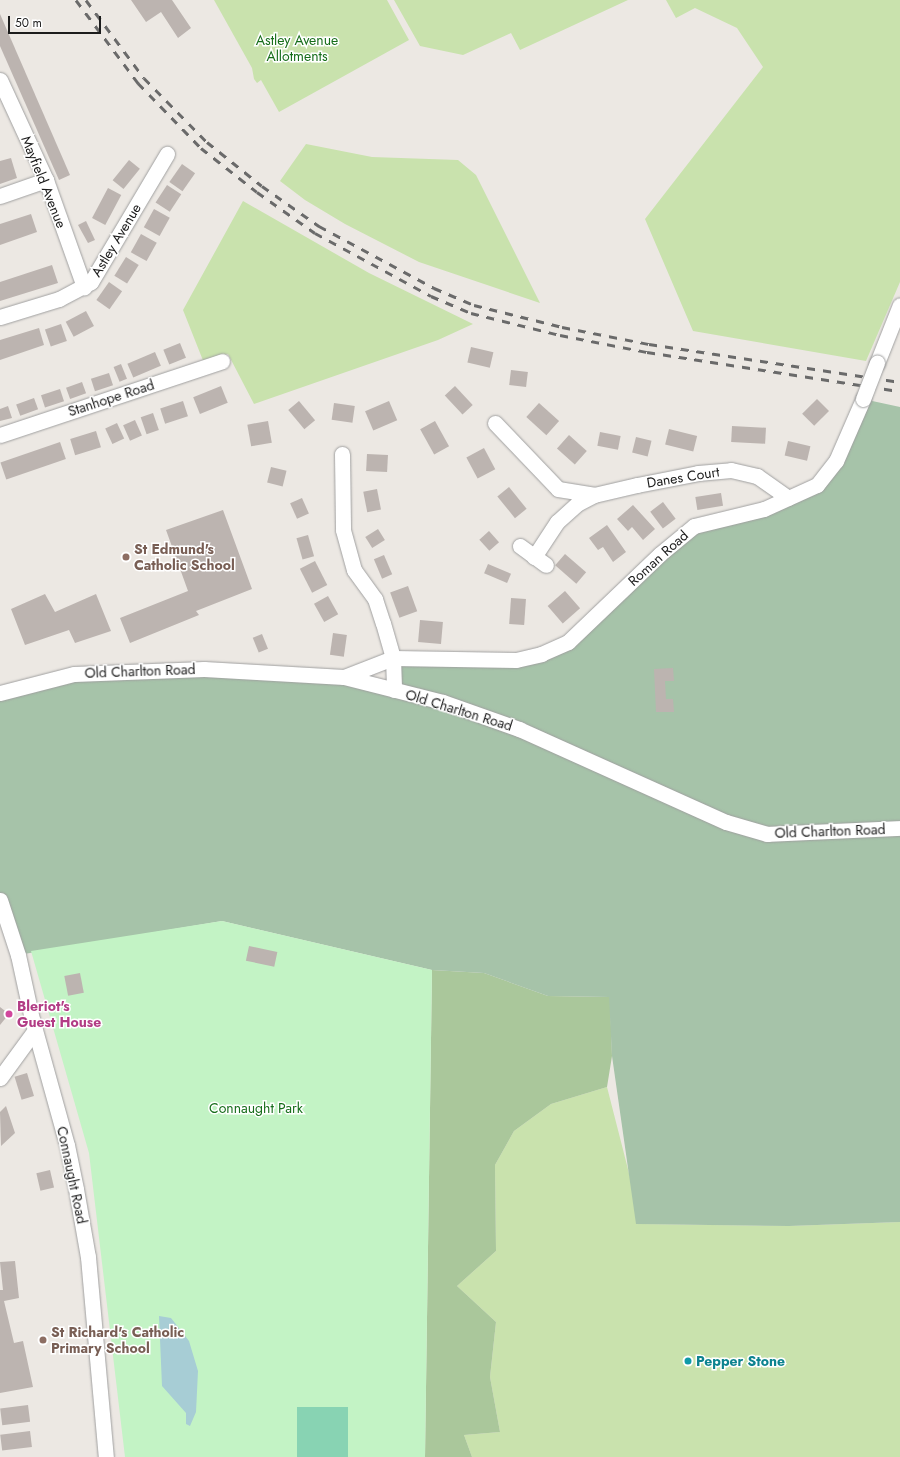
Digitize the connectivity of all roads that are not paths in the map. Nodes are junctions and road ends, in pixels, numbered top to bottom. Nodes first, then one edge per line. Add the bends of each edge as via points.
1 (0, 80) edge
2 (167, 154) dead end
3 (46, 180) junction
4 (0, 196) edge
5 (84, 287) junction
6 (900, 305) edge
7 (0, 317) edge
8 (222, 361) dead end
9 (495, 423) dead end
10 (0, 435) edge
11 (342, 454) dead end
12 (558, 489) junction
13 (594, 495) junction
14 (788, 498) junction
15 (557, 522) junction
16 (520, 546) dead end
17 (393, 658) junction
18 (344, 677) junction
19 (394, 690) junction
20 (0, 693) edge
21 (900, 828) edge
22 (0, 900) edge
23 (35, 1030) junction
24 (0, 1078) edge
25 (106, 1457) edge

1 - 3 street, Mayfield Avenue
2 - 5 street, Astley Avenue via 95,276
3 - 4 street
3 - 5 street, Mayfield Avenue
5 - 7 street, Astley Avenue via 59,299
6 - 14 street, Roman Road, bridge via 836,461 817,485
8 - 10 street, Stanhope Road
9 - 12 street
11 - 17 street via 343,530 354,570 375,599
12 - 13 street, Danes Court
12 - 15 street, Danes Court via 562,506
13 - 14 street, Danes Court via 671,477 730,470 757,476
13 - 15 street, Danes Court via 577,504
14 - 17 street, Roman Road via 764,509 694,526 660,554 568,642 541,654 516,660
15 - 16 street, Danes Court via 540,561
17 - 18 street, Roman Road
17 - 19 street
18 - 19 street, Old Charlton Road
18 - 20 street, Old Charlton Road via 204,669 74,674
19 - 21 street, Old Charlton Road via 443,702 519,729 726,822 767,834
22 - 23 street, Connaught Road via 18,955
23 - 24 street
23 - 25 street, Connaught Road via 68,1145 88,1257

